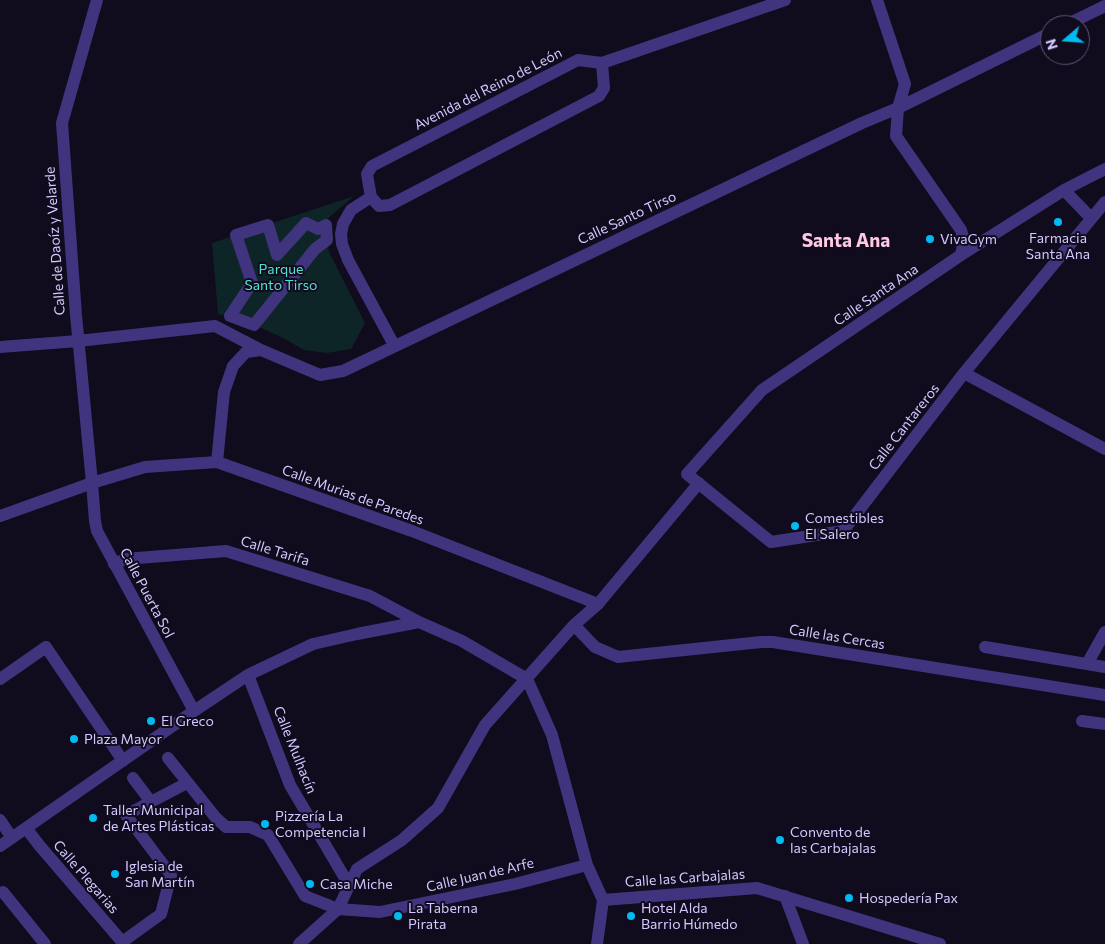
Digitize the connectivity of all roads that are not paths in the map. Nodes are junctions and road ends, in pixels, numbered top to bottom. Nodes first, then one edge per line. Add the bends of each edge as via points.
1 (97, 0) edge
2 (785, 0) edge
3 (877, 0) edge
4 (1105, 6) edge
5 (1087, 15) edge
6 (1040, 38) edge
7 (602, 63) junction
8 (898, 108) junction
9 (1105, 169) edge
10 (1064, 190) junction
11 (371, 197) junction
12 (1105, 202) edge
13 (1091, 218) junction
14 (316, 249) joint
15 (961, 254) junction
16 (78, 341) junction
17 (394, 345) junction
18 (0, 347) edge
19 (261, 350) junction
20 (964, 373) junction
21 (1105, 449) edge
22 (217, 462) junction
23 (687, 474) joint
24 (92, 483) junction
25 (699, 483) junction
26 (0, 516) edge
27 (114, 564) junction
28 (598, 604) junction
29 (419, 622) junction
30 (574, 624) junction
31 (1105, 632) edge
32 (985, 647) dead end
33 (1087, 664) junction
34 (1105, 667) edge
35 (248, 675) junction
36 (0, 678) edge
37 (527, 679) junction
38 (1105, 695) edge
39 (194, 711) junction
40 (1082, 721) dead end
41 (1105, 724) edge
42 (168, 758) dead end
43 (123, 761) junction
44 (133, 778) dead end
45 (187, 783) junction
46 (151, 802) junction
47 (0, 820) edge
48 (26, 828) junction
49 (12, 838) junction
50 (0, 846) edge
51 (587, 865) junction
52 (349, 885) junction
53 (3, 892) dead end
54 (785, 896) junction
55 (602, 900) junction
56 (338, 909) junction
57 (123, 943) edge
58 (45, 944) edge
59 (300, 944) edge
60 (597, 944) edge
61 (803, 944) edge
62 (940, 944) edge

1 - 16 street, Calle de Daoíz y Velarde via 62,123
2 - 7 street
3 - 8 street via 905,84
4 - 5 street
6 - 8 street, Calle Santo Tirso
7 - 11 street, Avenida del Reino de León via 578,60 372,166 367,174
7 - 11 street via 604,88 599,96 390,206 378,206
8 - 15 street via 896,136 961,230 964,240
8 - 17 street, Calle Santo Tirso
9 - 10 street, Calle Santa Ana
10 - 13 street
10 - 15 street, Calle Santa Ana
11 - 17 street via 351,210 341,234 342,244
12 - 13 street, Calle Cantareros
13 - 20 street, Calle Cantareros
14 - 14 street via 327,240 326,225 318,229 306,223 277,255 268,224 236,235 252,282 230,316 254,326
15 - 23 street, Calle Santa Ana via 762,390
16 - 18 street
16 - 19 street, Calle Santo Tirso via 215,326
16 - 24 street, Calle de Daoíz y Velarde
17 - 19 street, Calle Santo Tirso via 343,371 320,374
19 - 22 street via 246,352 234,366 224,392
20 - 21 street
20 - 25 street, Calle Cantareros via 843,531 772,542
22 - 24 street, Calle Murias de Paredes via 145,467
22 - 28 street, Calle Murias de Paredes via 412,531
23 - 25 street, Calle Cantareros
24 - 26 street, Calle Murias de Paredes
24 - 27 street, Calle Puerta Sol via 97,531
25 - 28 street
27 - 29 street, Calle Tarifa via 125,560 226,551 370,596
27 - 39 street, Calle Puerta Sol
28 - 30 street
29 - 35 street via 313,644
29 - 37 street, Calle Tarifa via 462,641
30 - 37 street
30 - 38 street, Calle las Cercas via 595,647 618,657 774,642
31 - 33 street
32 - 33 street
33 - 34 street
35 - 39 street
35 - 52 street, Calle Mulhacín via 290,786
36 - 43 street via 46,647
37 - 51 street via 552,735
37 - 52 street via 485,725 438,808 402,840 357,869
39 - 43 street
40 - 41 street
42 - 45 street
43 - 48 street
44 - 46 street
45 - 46 street
45 - 56 street, Calle Juan de Arfe via 226,827 250,827 268,835 305,896
46 - 57 street via 126,815 171,875 161,914
47 - 49 street
48 - 49 street
48 - 57 street, Calle Plegarias
49 - 50 street
51 - 55 street
51 - 56 street, Calle Juan de Arfe via 515,884 380,912
52 - 56 street
53 - 58 street
54 - 55 street, Calle las Carbajalas via 757,888
54 - 61 street
54 - 62 street, Calle las Carbajalas
55 - 60 street
56 - 59 street

